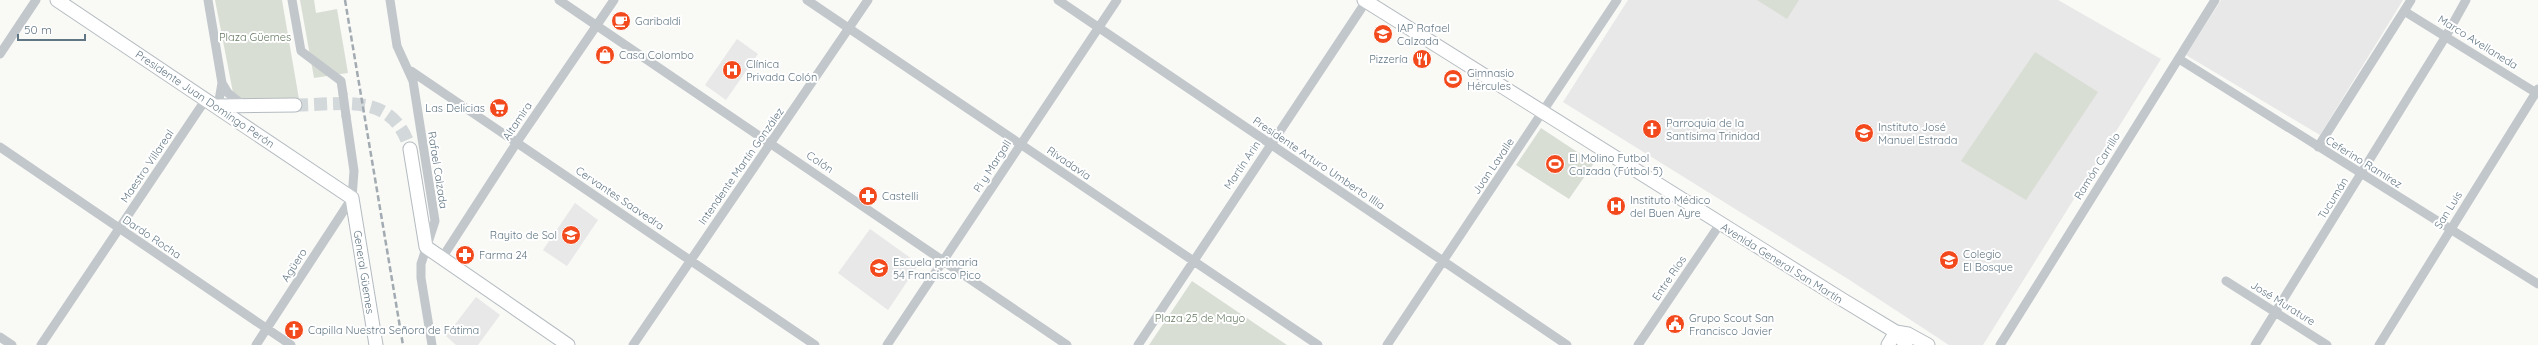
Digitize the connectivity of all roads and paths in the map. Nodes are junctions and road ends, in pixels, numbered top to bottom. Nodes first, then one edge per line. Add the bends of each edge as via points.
1 (36, 0) edge
2 (57, 0) edge
3 (208, 0) edge
4 (292, 0) edge
5 (390, 0) edge
6 (559, 0) edge
7 (614, 0) edge
8 (807, 0) edge
9 (868, 0) edge
10 (1058, 0) edge
11 (1117, 0) edge
12 (1366, 0) edge
13 (1617, 0) edge
14 (2215, 0) edge
15 (2411, 0) edge
16 (2466, 0) edge
17 (2404, 11) junction
18 (596, 25) junction
19 (1098, 27) junction
20 (849, 28) junction
21 (2446, 36) junction
22 (0, 54) edge
23 (2179, 59) junction
24 (411, 71) junction
25 (222, 83) junction
26 (2537, 92) edge
27 (206, 100) junction
28 (218, 106) junction
29 (244, 106) junction
30 (295, 106) tunnel mouth
31 (1543, 114) junction
32 (517, 142) junction
33 (771, 144) junction
34 (1020, 144) junction
35 (1270, 145) junction
36 (0, 147) edge
37 (2318, 147) junction
38 (410, 149) tunnel mouth
39 (2362, 175) junction
40 (352, 198) junction
41 (1720, 224) junction
42 (119, 229) junction
43 (2450, 229) junction
44 (426, 247) junction
45 (442, 258) junction
46 (690, 260) junction
47 (1193, 260) junction
48 (944, 261) junction
49 (1442, 262) junction
50 (2226, 281) dead end
51 (2538, 284) edge
52 (2275, 313) junction
53 (267, 329) junction
54 (1896, 332) junction
55 (0, 337) edge
56 (12, 345) edge
57 (41, 345) edge
58 (256, 345) edge
59 (291, 345) edge
60 (376, 345) edge
61 (432, 345) edge
62 (568, 345) edge
63 (634, 345) edge
64 (815, 345) edge
65 (887, 345) edge
66 (1067, 345) edge
67 (1138, 345) edge
68 (1318, 345) edge
69 (1387, 345) edge
70 (1567, 345) edge
71 (1638, 345) edge
72 (1888, 345) edge
73 (1906, 345) edge
74 (1928, 345) edge
75 (2000, 345) edge
76 (2255, 345) edge
77 (2327, 345) edge
78 (2379, 345) edge

1 - 22 street
2 - 27 street, Presidente Juan Domingo Perón
3 - 25 street
4 - 40 street, bridge via 301,52 341,81 354,171
5 - 24 street, Rafael Calzada via 397,46 402,61
6 - 18 street, Colón
7 - 18 street, Altamira
8 - 20 street, Rivadavia
9 - 20 street, Intendente Martín González
10 - 19 street, Presidente Arturo Umberto Illia
11 - 19 street, Pi y Margall
12 - 31 street, Avenida General San Martín
12 - 35 street, Martín Arin
13 - 31 street, Juan Lavalle
14 - 23 street, Ramón Carrillo
15 - 17 street
16 - 21 street, Tucumán
17 - 21 street, Marco Avellaneda
17 - 37 street
18 - 32 street, Altamira
18 - 33 street, Colón
19 - 34 street, Pi y Margall
19 - 35 street, Presidente Arturo Umberto Illia
20 - 33 street, Intendente Martín González
20 - 34 street, Rivadavia
21 - 26 street, Marco Avellaneda
21 - 39 street, Tucumán
23 - 37 street, Ceferino Ramírez
23 - 75 street, Ramón Carrillo
24 - 32 street, Cervantes Saavedra
24 - 44 street, Rafael Calzada via 435,221
25 - 28 street
25 - 29 street via 235,101
26 - 43 street, San Luis
27 - 28 street, Presidente Juan Domingo Perón
27 - 42 street, Maestro Villareal
28 - 29 street
28 - 40 street, Presidente Juan Domingo Perón
29 - 30 street
31 - 41 street, Avenida General San Martín
31 - 49 street, Juan Lavalle
32 - 45 street, Altamira
32 - 46 street, Cervantes Saavedra
33 - 46 street, Intendente Martín González
33 - 48 street, Colón
34 - 47 street, Rivadavia
34 - 48 street, Pi y Margall
35 - 47 street, Martín Arin
35 - 49 street, Presidente Arturo Umberto Illia
36 - 42 street, Dardo Rocha
37 - 39 street, Ceferino Ramírez
38 - 44 street
39 - 43 street, Ceferino Ramírez
39 - 52 street, Tucumán
40 - 53 street, Agüero
40 - 60 street, General Güemes
41 - 54 street, Avenida General San Martín
41 - 71 street, Entre Ríos
42 - 53 street, Dardo Rocha
42 - 57 street, Maestro Villareal
43 - 51 street, Ceferino Ramírez
43 - 78 street, San Luis
44 - 45 street
44 - 61 street, Rafael Calzada via 421,264 421,278
45 - 62 street
46 - 63 street, Intendente Martín González
46 - 64 street, Cervantes Saavedra
47 - 67 street, Martín Arin
47 - 68 street, Rivadavia
48 - 65 street, Pi y Margall
48 - 66 street, Colón
49 - 69 street, Juan Lavalle
49 - 70 street, Presidente Arturo Umberto Illia
50 - 52 street, José Murature
52 - 76 street, Tucumán
52 - 77 street, José Murature
53 - 58 street, Agüero
53 - 59 street, Dardo Rocha
54 - 72 street
54 - 73 street, Avenida General San Martín
54 - 74 street, Avenida General San Martín via 1908,334
55 - 56 street

